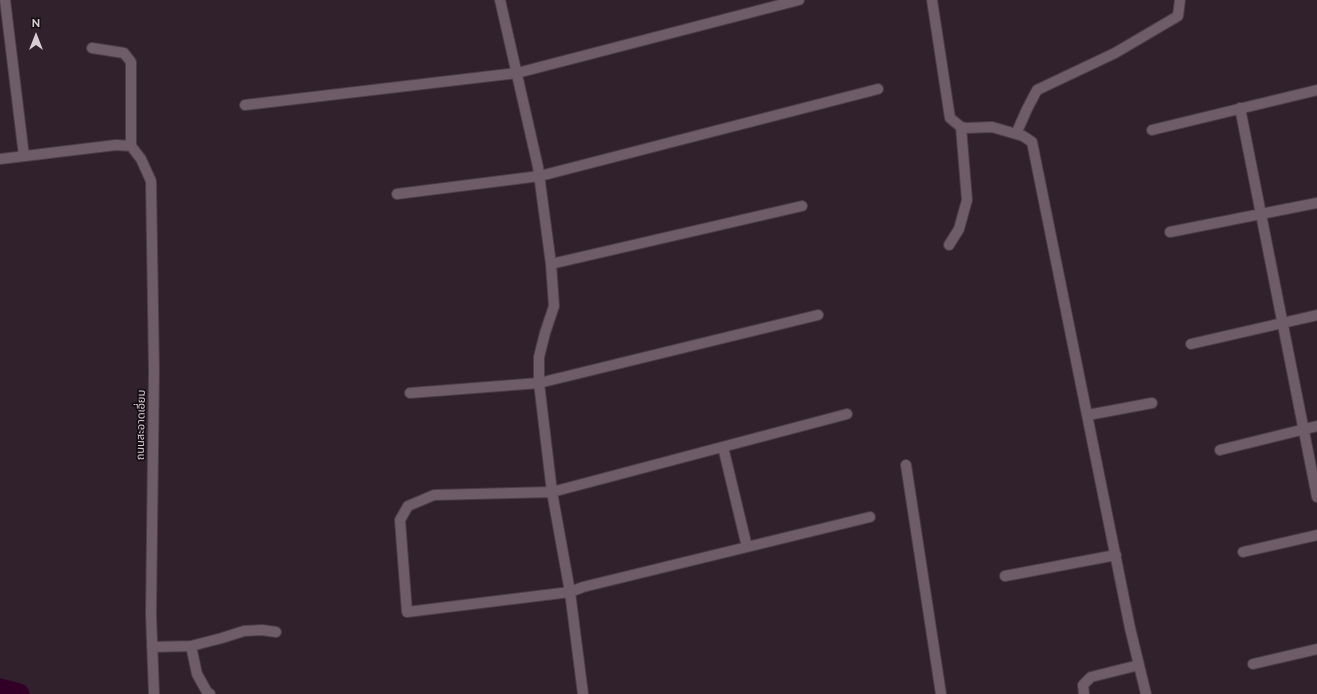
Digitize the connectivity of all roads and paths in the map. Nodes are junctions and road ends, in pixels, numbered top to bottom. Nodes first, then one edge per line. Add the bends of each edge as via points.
1 (5, 0) edge
2 (500, 0) edge
3 (799, 0) edge
4 (932, 0) edge
5 (1180, 0) edge
6 (92, 48) dead end
7 (517, 73) junction
8 (878, 89) dead end
9 (1317, 90) edge
10 (245, 105) dead end
11 (1240, 108) junction
12 (961, 126) junction
13 (1152, 130) dead end
14 (1016, 134) junction
15 (131, 146) junction
16 (24, 156) junction
17 (0, 158) edge
18 (540, 176) junction
19 (397, 194) dead end
20 (1317, 203) edge
21 (802, 206) dead end
22 (1260, 214) junction
23 (1170, 232) dead end
24 (949, 244) dead end
25 (551, 264) junction
26 (818, 315) dead end
27 (1317, 315) edge
28 (1282, 324) junction
29 (1191, 344) dead end
30 (539, 383) junction
31 (410, 393) dead end
32 (1152, 403) dead end
33 (847, 414) dead end
34 (1088, 415) junction
35 (1317, 426) edge
36 (1303, 429) junction
37 (723, 447) junction
38 (1220, 450) dead end
39 (906, 465) dead end
40 (552, 492) junction
41 (1317, 497) edge
42 (870, 517) dead end
43 (1317, 535) edge
44 (747, 547) junction
45 (1243, 552) dead end
46 (1116, 555) junction
47 (1005, 576) dead end
48 (570, 592) junction
49 (276, 632) dead end
50 (191, 646) junction
51 (152, 647) junction
52 (1317, 649) edge
53 (1254, 664) dead end
54 (1139, 665) junction
55 (154, 694) edge
56 (210, 694) edge
57 (583, 694) edge
58 (941, 694) edge
59 (1084, 694) edge
60 (1146, 694) edge

1 - 16 street
2 - 7 street
3 - 7 street
4 - 12 street via 950,118
5 - 14 street via 1178,16 1115,53 1037,90
6 - 15 street via 124,53 131,62
7 - 10 street
7 - 18 street
8 - 18 street
9 - 11 street
11 - 13 street
11 - 22 street
12 - 14 street via 992,127
12 - 24 street via 967,200 959,229
14 - 34 street via 1032,142
15 - 16 street via 116,145
15 - 51 street, ถนนสะอาดเอี่ยม via 152,181
16 - 17 street
18 - 19 street
18 - 25 street
20 - 22 street
21 - 25 street
22 - 23 street
22 - 28 street
25 - 30 street via 554,306 539,357
26 - 30 street
27 - 28 street
28 - 29 street
28 - 36 street
30 - 31 street
30 - 40 street
32 - 34 street
33 - 37 street
34 - 46 street
35 - 36 street
36 - 38 street
36 - 41 street
37 - 40 street
37 - 44 street
39 - 58 street
40 - 48 street
40 - 48 street via 434,495 408,506 400,520 407,612
42 - 44 street
43 - 45 street
44 - 48 street
46 - 47 street
46 - 54 street
48 - 57 street
49 - 50 street via 244,631
50 - 51 street
50 - 56 street via 197,674
51 - 55 street, ถนนสะอาดเอี่ยม
52 - 53 street
54 - 59 street via 1091,677 1083,685
54 - 60 street

